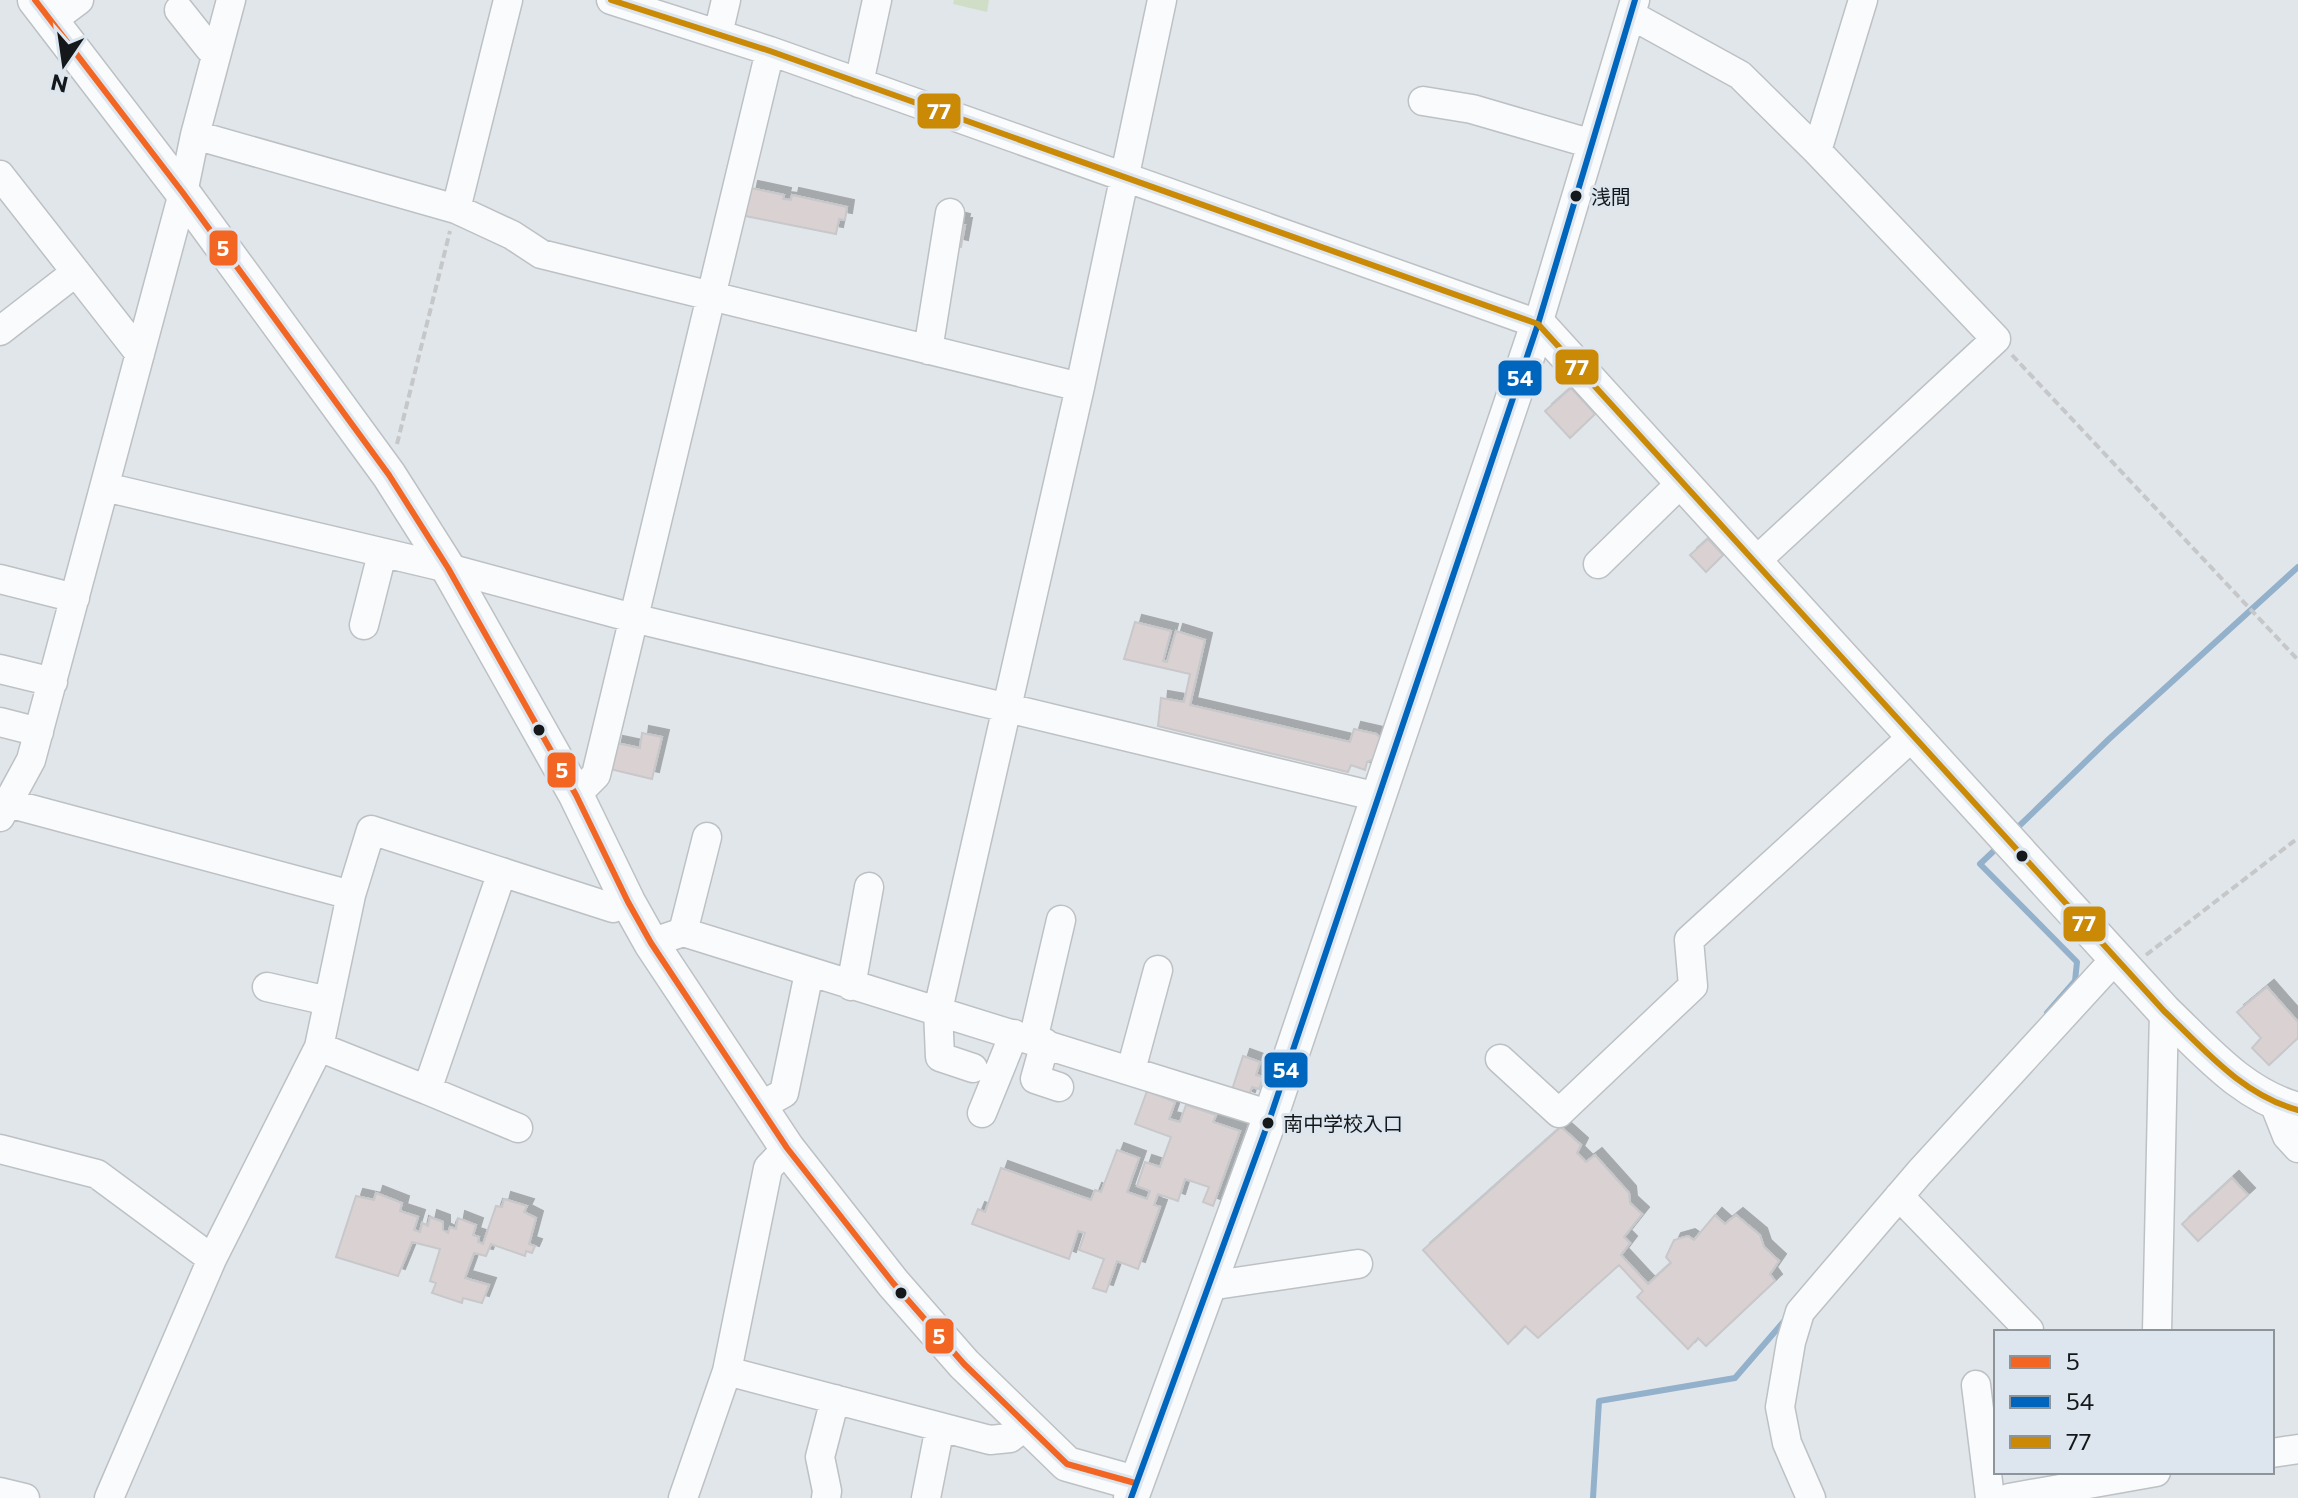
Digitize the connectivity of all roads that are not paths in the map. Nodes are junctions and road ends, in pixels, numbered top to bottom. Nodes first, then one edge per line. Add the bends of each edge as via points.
1 (79, 0) edge
2 (231, 0) edge
3 (508, 0) edge
4 (611, 0) edge
5 (726, 0) edge
6 (877, 0) edge
7 (1162, 0) edge
8 (1863, 0) edge
9 (1633, 8) edge
10 (179, 10) dead end
11 (43, 11) edge
12 (718, 34) junction
13 (217, 51) junction
14 (770, 51) junction
15 (859, 83) junction
16 (1423, 101) dead end
17 (195, 135) junction
18 (1592, 144) junction
19 (1817, 151) junction
20 (0, 175) edge
21 (1125, 178) junction
22 (183, 193) junction
23 (456, 209) junction
24 (950, 213) dead end
25 (76, 272) junction
26 (713, 297) junction
27 (1538, 324) junction
28 (0, 331) edge
29 (928, 350) junction
30 (140, 354) junction
31 (1080, 387) junction
32 (1682, 482) junction
33 (117, 490) junction
34 (382, 554) junction
35 (1755, 562) junction
36 (1598, 564) dead end
37 (448, 568) junction
38 (0, 579) edge
39 (75, 598) junction
40 (633, 618) junction
41 (364, 625) dead end
42 (0, 669) edge
43 (53, 682) junction
44 (1007, 707) junction
45 (0, 722) edge
46 (39, 732) junction
47 (1913, 736) junction
48 (576, 795) junction
49 (1378, 797) junction
50 (4, 810) edge
51 (707, 837) dead end
52 (502, 872) junction
53 (869, 887) dead end
54 (351, 895) junction
55 (628, 902) junction
56 (1061, 920) dead end
57 (683, 932) junction
58 (651, 943) junction
59 (2120, 964) junction
60 (1158, 970) dead end
61 (809, 973) junction
62 (851, 986) junction
63 (267, 987) dead end
64 (328, 1001) junction
65 (938, 1010) junction
66 (2164, 1011) junction
67 (1031, 1039) junction
68 (319, 1047) junction
69 (1500, 1059) dead end
70 (973, 1068) dead end
71 (1131, 1070) junction
72 (1059, 1087) dead end
73 (427, 1090) junction
74 (759, 1107) junction
75 (2286, 1107) edge
76 (982, 1113) dead end
77 (1271, 1115) junction
78 (518, 1128) dead end
79 (787, 1148) junction
80 (2298, 1148) edge
81 (0, 1149) edge
82 (1899, 1196) junction
83 (212, 1259) junction
84 (1358, 1264) dead end
85 (1209, 1286) junction
86 (2027, 1330) edge
87 (2157, 1330) edge
88 (727, 1371) junction
89 (1976, 1385) dead end
90 (835, 1399) junction
91 (1028, 1424) junction
92 (940, 1427) junction
93 (2298, 1449) edge
94 (2274, 1453) edge
95 (2148, 1474) edge
96 (2154, 1474) edge
97 (2024, 1488) edge
98 (1133, 1491) edge
99 (2099, 1491) edge
100 (0, 1492) edge
101 (25, 1498) edge
102 (109, 1498) edge
103 (683, 1498) edge
104 (826, 1498) edge
105 (926, 1498) edge
106 (1811, 1498) edge
107 (1990, 1498) edge
108 (2153, 1498) edge

1 - 11 street
2 - 13 street
3 - 23 street
4 - 12 street
5 - 12 street
6 - 15 street
7 - 21 street
8 - 19 street
9 - 18 street
9 - 19 street via 1740,75
10 - 13 street
11 - 22 main road
12 - 14 street
13 - 17 street
14 - 15 street
14 - 26 street
15 - 21 street
16 - 18 street via 1472,109
17 - 22 street
17 - 23 street
18 - 27 street
19 - 35 street via 1996,339
20 - 25 street
21 - 27 street
21 - 31 street
22 - 30 street
22 - 37 main road via 389,475
23 - 26 street via 541,254
24 - 29 street
25 - 28 street
25 - 30 street
26 - 29 street
26 - 40 street
27 - 32 main road
27 - 49 main road
29 - 31 street
30 - 33 street
31 - 44 street
32 - 35 main road
32 - 36 street
33 - 34 street
33 - 39 street
34 - 37 street
34 - 41 street
35 - 47 main road
37 - 40 street
37 - 48 main road
38 - 39 street
39 - 43 street
40 - 44 street
40 - 48 street via 596,775
42 - 43 street
43 - 46 street
44 - 49 street
44 - 65 street
45 - 46 street
46 - 50 street via 31,760
47 - 59 main road
47 - 69 street via 1689,940 1693,986 1559,1113
48 - 55 main road
49 - 77 main road
50 - 54 street
51 - 57 street
52 - 54 street via 371,830
52 - 55 street via 613,908
52 - 73 street
53 - 62 street
54 - 64 street
55 - 58 main road
56 - 67 street
57 - 58 street
57 - 61 street
58 - 74 main road
59 - 66 main road
59 - 82 street
60 - 71 street
61 - 62 street
61 - 74 street via 784,1093
62 - 65 street
63 - 64 street
64 - 68 street
65 - 67 street
65 - 70 street via 940,1057
66 - 75 main road via 2242,1086
66 - 87 street
67 - 71 street
67 - 72 street via 1035,1079
67 - 76 street
68 - 73 street
68 - 83 street
71 - 77 street
73 - 78 street
74 - 79 main road
75 - 80 street via 2287,1136
77 - 85 main road
79 - 88 street via 768,1168
79 - 91 main road via 893,1283 964,1364
81 - 83 street via 97,1174
82 - 86 street
82 - 106 street via 1800,1312 1791,1342 1780,1407 1787,1443
83 - 102 street
84 - 85 street
85 - 98 main road
88 - 90 street
88 - 103 street
89 - 107 street
90 - 92 street
90 - 104 street via 820,1457
91 - 92 street via 1010,1438 990,1440
91 - 98 main road via 1067,1464
92 - 105 street
93 - 94 street
95 - 99 street
96 - 108 street
97 - 99 street
100 - 101 street

